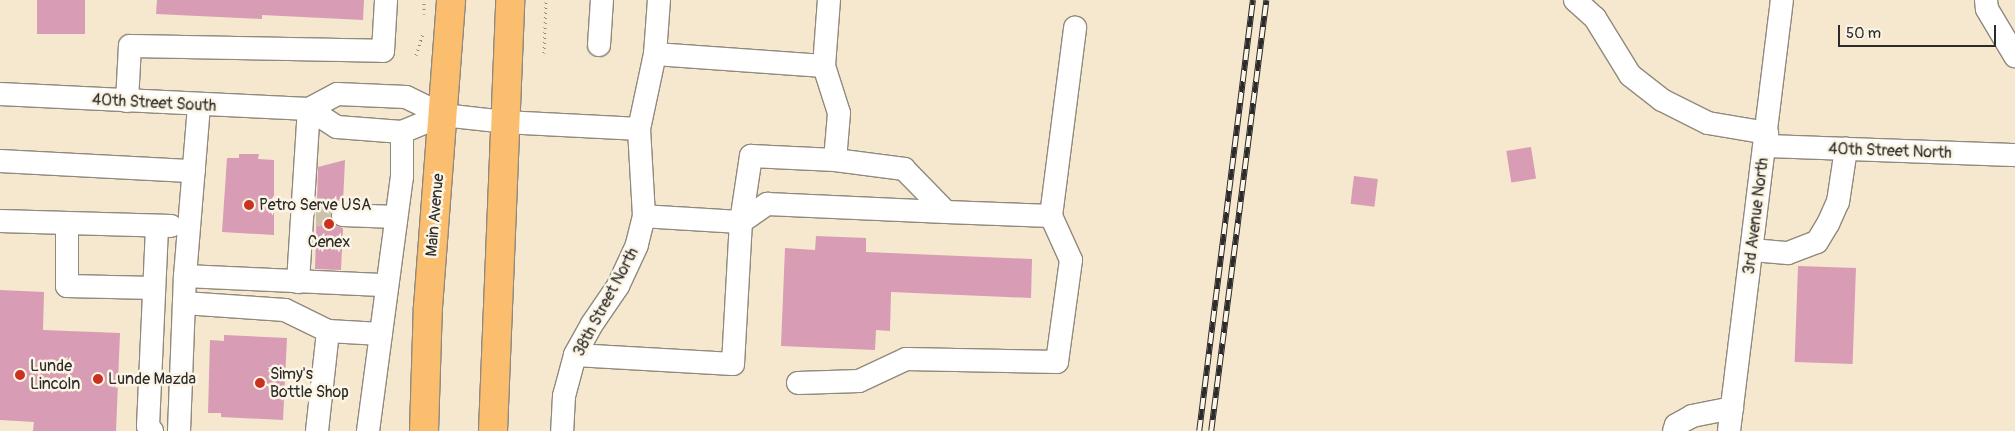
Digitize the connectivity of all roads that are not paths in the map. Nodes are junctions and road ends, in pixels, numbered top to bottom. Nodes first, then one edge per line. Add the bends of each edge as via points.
1 (386, 0) edge
2 (450, 0) edge
3 (510, 0) edge
4 (602, 0) edge
5 (659, 0) edge
6 (829, 0) edge
7 (1575, 0) edge
8 (1782, 0) edge
9 (1986, 0) edge
10 (1075, 28) dead end
11 (599, 45) dead end
12 (655, 54) junction
13 (2015, 56) edge
14 (824, 66) junction
15 (0, 94) edge
16 (127, 101) junction
17 (199, 105) junction
18 (309, 109) junction
19 (444, 116) junction
20 (505, 122) junction
21 (639, 129) junction
22 (402, 132) junction
23 (1766, 140) junction
24 (1846, 149) junction
25 (2015, 155) edge
26 (835, 160) junction
27 (0, 161) edge
28 (194, 171) junction
29 (946, 212) junction
30 (343, 215) tunnel mouth
31 (644, 216) junction
32 (1051, 216) junction
33 (396, 217) junction
34 (0, 221) edge
35 (741, 222) junction
36 (67, 223) junction
37 (157, 226) junction
38 (189, 227) junction
39 (1752, 250) junction
40 (185, 276) junction
41 (298, 282) junction
42 (387, 285) junction
43 (154, 288) junction
44 (184, 303) junction
45 (328, 331) junction
46 (381, 334) junction
47 (575, 355) junction
48 (798, 383) dead end
49 (1732, 408) junction
50 (152, 431) edge
51 (179, 431) edge
52 (316, 431) edge
53 (368, 431) edge
54 (424, 431) edge
55 (493, 431) edge
56 (562, 431) edge
57 (1674, 431) edge
58 (1729, 431) edge

1 - 16 street via 383,51 130,46
2 - 19 main road, Main Avenue
3 - 20 main road
4 - 11 street
5 - 12 street, 38th Street North
6 - 14 street
7 - 23 street, 40th Street North via 1595,18 1630,75 1662,100 1708,124
8 - 23 street, 3rd Avenue North
9 - 13 street via 1987,9
10 - 32 street
12 - 14 street
12 - 21 street, 38th Street North
14 - 26 street via 839,112
15 - 16 street, 40th Street South
16 - 17 street, 40th Street South
17 - 18 street, 40th Street South
17 - 28 street
18 - 19 street via 337,94 406,97
18 - 22 street via 337,127
18 - 41 street via 309,215
19 - 20 street
19 - 22 street
19 - 54 main road, Main Avenue via 428,307
20 - 21 street
20 - 55 main road
21 - 31 street, 38th Street North
22 - 33 street via 402,177
23 - 24 street, 40th Street North
23 - 39 street, 3rd Avenue North
24 - 25 street, 40th Street North
24 - 39 street via 1838,202 1817,242 1788,253
26 - 29 street via 904,169
26 - 35 street via 751,156
27 - 28 street
28 - 38 street
29 - 32 street
29 - 35 street via 768,204
30 - 33 street
31 - 35 street
31 - 47 street, 38th Street North via 637,245 618,286
32 - 48 street via 1071,260 1057,362 906,359 859,381
33 - 42 street
34 - 36 street
35 - 47 street via 733,364
36 - 37 street
36 - 43 street via 67,286
37 - 38 street
37 - 43 street
38 - 40 street
39 - 49 street, 3rd Avenue North
40 - 41 street
40 - 44 street
41 - 42 street
42 - 46 street
43 - 50 street via 148,426
44 - 45 street via 286,310
44 - 51 street
45 - 46 street
45 - 52 street
46 - 53 street
47 - 56 street, 38th Street North via 564,396
49 - 57 street via 1692,416 1676,425
49 - 58 street, 3rd Avenue North

